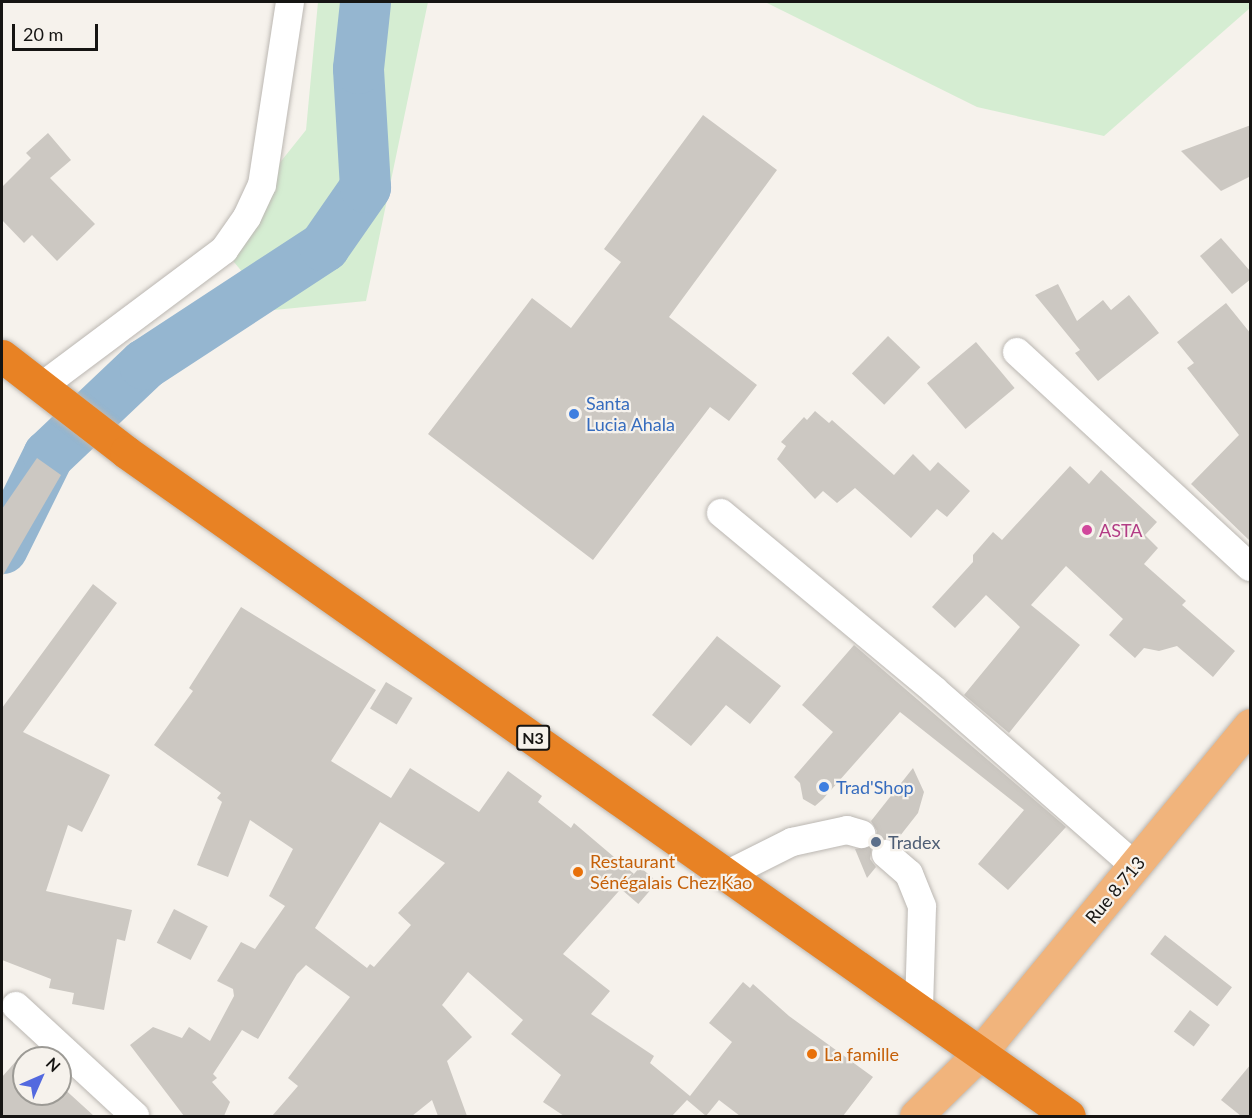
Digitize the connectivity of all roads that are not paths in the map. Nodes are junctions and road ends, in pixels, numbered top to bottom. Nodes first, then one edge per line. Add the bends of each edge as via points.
1 (290, 2) edge
2 (1017, 352) dead end
3 (2, 356) edge
4 (41, 387) junction
5 (721, 513) dead end
6 (1251, 567) edge
7 (1251, 725) edge
8 (861, 834) dead end
9 (886, 854) dead end
10 (1135, 866) junction
11 (728, 874) junction
12 (16, 1006) dead end
13 (919, 1011) junction
14 (979, 1054) junction
15 (135, 1116) edge
16 (916, 1116) edge
17 (1069, 1116) edge

1 - 4 street via 262,185 247,217 224,250
2 - 6 street
3 - 4 highway, N3
4 - 11 highway, N3 via 272,556
5 - 10 street
7 - 10 main road, Rue 8.713
8 - 11 street via 847,830 792,842
9 - 13 street via 909,874 922,907
10 - 14 main road, Rue 8.713
11 - 13 highway, N3
12 - 15 street
13 - 14 highway, N3
14 - 16 main road, Rue 8.713
14 - 17 highway, N3

